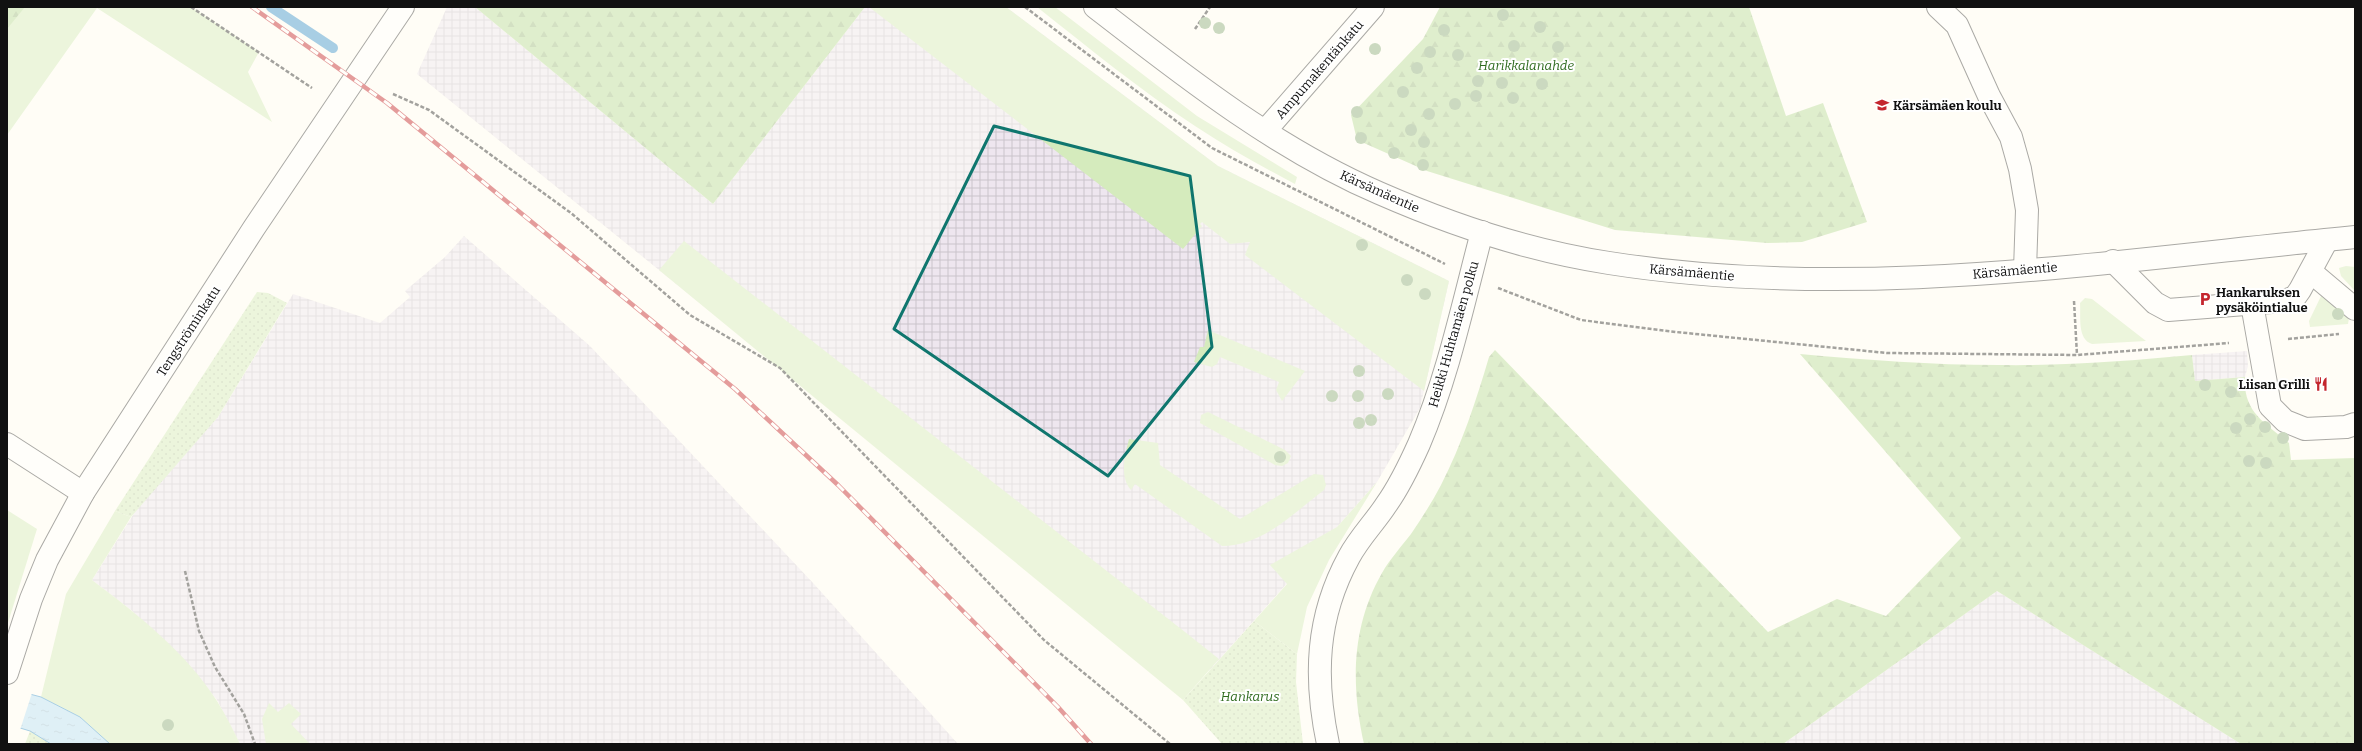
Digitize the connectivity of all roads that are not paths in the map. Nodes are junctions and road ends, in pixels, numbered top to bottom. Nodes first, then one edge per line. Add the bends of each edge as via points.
1 (403, 7) edge
2 (1095, 7) edge
3 (1373, 7) edge
4 (1938, 7) edge
5 (1265, 131) junction
6 (1482, 232) junction
7 (2355, 237) edge
8 (2327, 240) junction
9 (2112, 261) junction
10 (2025, 270) junction
11 (2311, 272) junction
12 (2252, 304) junction
13 (2355, 309) edge
14 (2355, 424) edge
15 (7, 444) edge
16 (83, 494) junction
17 (7, 673) edge
18 (1328, 744) edge

1 - 16 street, Tengströminkatu via 258,222
2 - 5 street, Kärsämäentie via 1196,84
3 - 5 street, Ampumakentänkatu
4 - 10 street via 1957,25 1989,96 2011,137 2027,210
5 - 6 street, Kärsämäentie via 1380,193
6 - 10 street, Kärsämäentie via 1546,251 1606,263 1668,272 1723,276 1852,279
6 - 18 street, Heikki Huhtamäen polku via 1435,405 1388,504 1350,556 1330,598 1318,674
7 - 8 street, Kärsämäentie
8 - 9 street, Kärsämäentie
8 - 11 street
9 - 10 street, Kärsämäentie
9 - 12 street via 2155,303 2168,310
11 - 12 street via 2294,297 2284,301
11 - 13 street
12 - 14 street via 2270,406 2285,421 2305,429 2346,427
15 - 16 street
16 - 17 street, Tengströminkatu via 47,560 31,599

